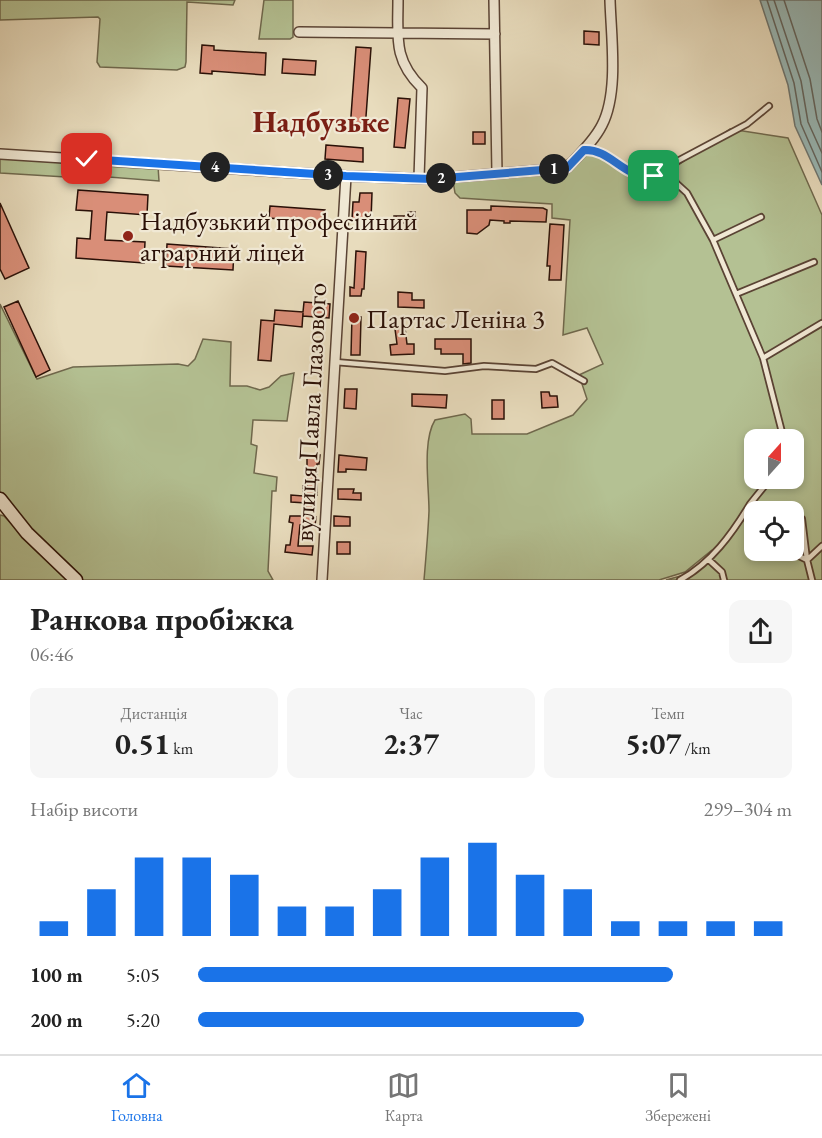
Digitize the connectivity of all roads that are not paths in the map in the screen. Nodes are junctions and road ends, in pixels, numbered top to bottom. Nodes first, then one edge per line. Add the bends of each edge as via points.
1 (398, 0) edge
2 (494, 0) edge
3 (610, 0) edge
4 (298, 32) dead end
5 (398, 34) junction
6 (495, 34) junction
7 (769, 106) dead end
8 (584, 150) junction
9 (0, 154) edge
10 (497, 173) junction
11 (346, 176) junction
12 (419, 178) junction
13 (676, 183) junction
14 (760, 217) dead end
15 (713, 240) junction
16 (814, 262) dead end
17 (736, 294) junction
18 (822, 323) edge
19 (763, 358) junction
20 (335, 362) junction
21 (584, 381) dead end
22 (781, 429) edge
23 (762, 489) edge
24 (752, 501) edge
25 (1, 504) edge
26 (744, 515) edge
27 (804, 535) edge
28 (822, 546) edge
29 (804, 558) edge
30 (709, 560) junction
31 (807, 560) junction
32 (76, 580) edge
33 (322, 580) edge
34 (680, 580) edge
35 (724, 580) edge
36 (812, 580) edge

1 - 5 street
2 - 6 street
3 - 8 street via 609,102 602,124
4 - 5 street
5 - 6 street
5 - 12 street via 401,60 422,88
6 - 10 street
7 - 13 lane via 747,124 670,165
8 - 10 street via 567,168
8 - 13 lane via 610,158 633,173
9 - 11 street
10 - 12 street
11 - 12 street
11 - 20 street, вулиця Павла Глазового
13 - 15 lane via 687,192
14 - 15 lane
15 - 17 lane
16 - 17 lane
17 - 19 lane
18 - 19 lane
19 - 22 lane
20 - 21 lane via 445,371 484,366 537,369 552,363
20 - 33 street, вулиця Павла Глазового
23 - 24 lane
25 - 32 main road
26 - 30 lane
27 - 31 lane
28 - 31 lane
29 - 31 lane
30 - 34 lane
30 - 35 lane via 723,572
31 - 36 lane

